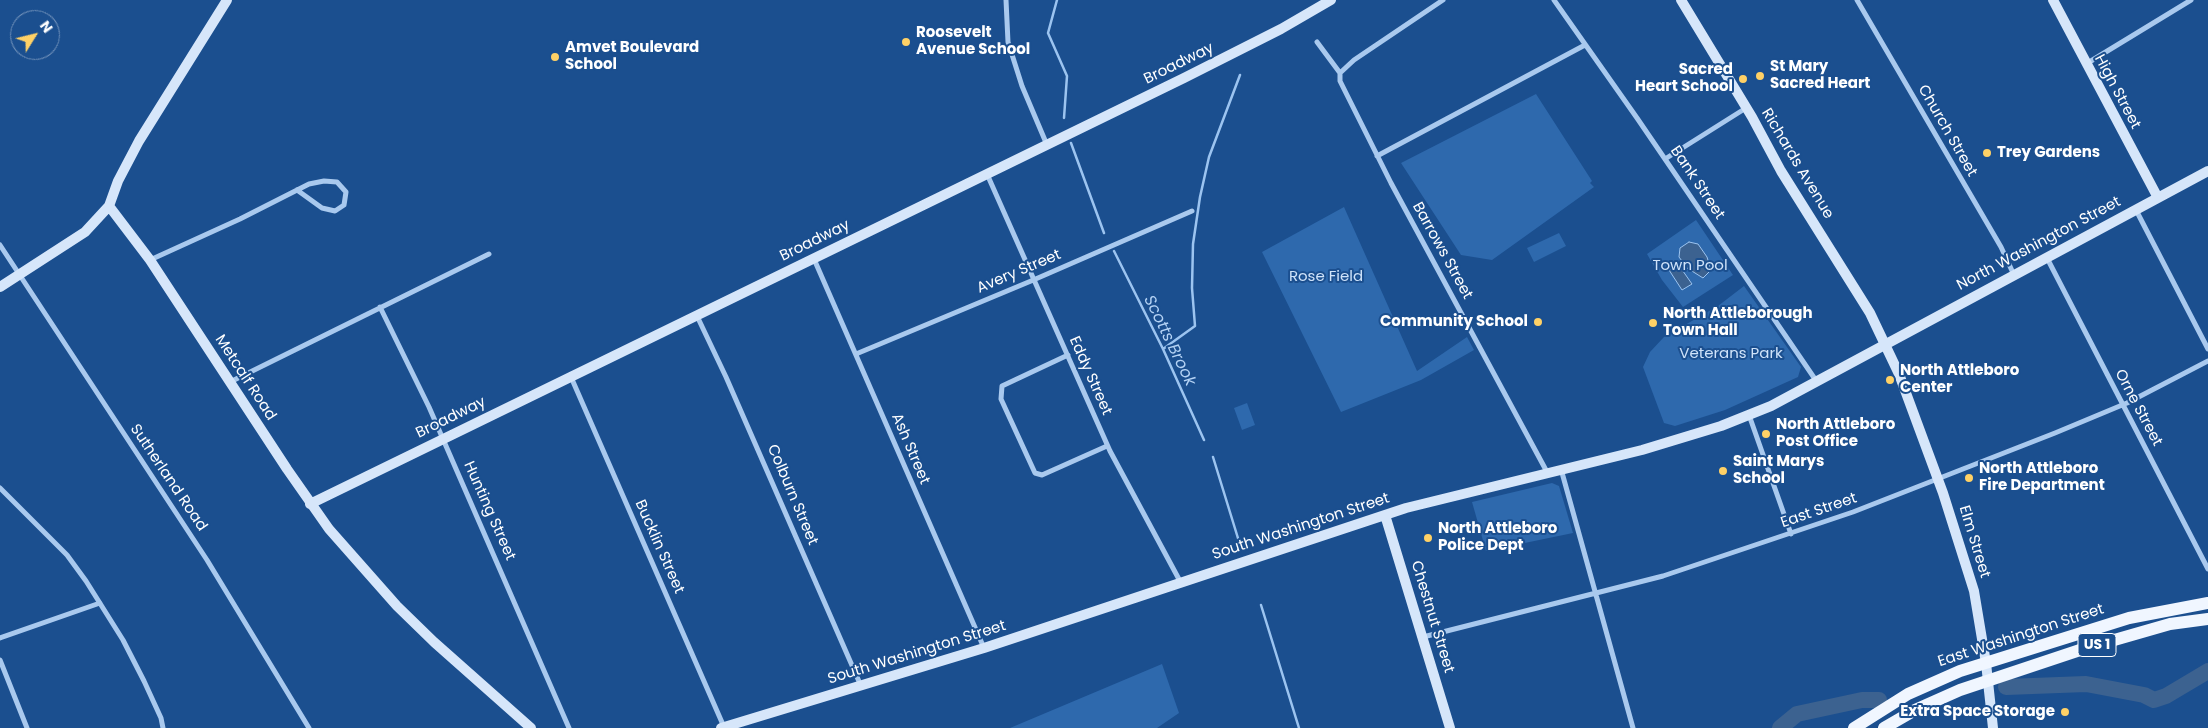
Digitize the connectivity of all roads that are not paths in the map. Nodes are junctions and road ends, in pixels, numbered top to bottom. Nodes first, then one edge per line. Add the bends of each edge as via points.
1 (227, 0) edge
2 (1006, 0) edge
3 (1331, 0) edge
4 (1443, 0) edge
5 (1554, 0) edge
6 (1681, 0) edge
7 (1857, 0) edge
8 (2053, 0) edge
9 (2191, 0) edge
10 (1317, 42) dead end
11 (1586, 45) junction
12 (2086, 64) junction
13 (1340, 73) junction
14 (1746, 108) junction
15 (1047, 145) junction
16 (1377, 156) junction
17 (1665, 159) junction
18 (2208, 170) edge
19 (987, 174) junction
20 (297, 190) junction
21 (2157, 196) junction
22 (109, 206) junction
23 (2136, 210) junction
24 (1192, 211) dead end
25 (0, 245) edge
26 (489, 254) dead end
27 (2046, 258) junction
28 (814, 259) junction
29 (150, 260) junction
30 (21, 274) junction
31 (2014, 275) junction
32 (1034, 280) junction
33 (0, 287) edge
34 (380, 308) junction
35 (697, 316) junction
36 (1885, 344) junction
37 (2208, 349) edge
38 (856, 354) junction
39 (1068, 355) junction
40 (2208, 361) edge
41 (571, 376) junction
42 (230, 382) junction
43 (1817, 382) junction
44 (2122, 404) junction
45 (1749, 415) junction
46 (443, 438) junction
47 (1107, 446) junction
48 (1561, 469) junction
49 (1547, 472) junction
50 (1938, 480) junction
51 (0, 488) edge
52 (310, 504) junction
53 (1385, 515) junction
54 (1791, 534) junction
55 (2208, 569) edge
56 (1181, 583) junction
57 (1596, 594) junction
58 (100, 602) junction
59 (2208, 603) edge
60 (2208, 618) edge
61 (1422, 637) junction
62 (0, 638) edge
63 (984, 648) junction
64 (0, 660) edge
65 (1986, 663) junction
66 (1988, 682) junction
67 (861, 686) junction
68 (27, 728) edge
69 (163, 728) edge
70 (309, 728) edge
71 (531, 728) edge
72 (569, 728) edge
73 (722, 728) edge
74 (1450, 728) edge
75 (1633, 728) edge
76 (1854, 728) edge
77 (1884, 728) edge
78 (1993, 728) edge

1 - 22 street via 139,142
2 - 15 street via 1008,42
3 - 15 street, Broadway via 1236,53
4 - 13 street via 1354,60
5 - 11 street, Bank Street
6 - 14 street, Richards Avenue
7 - 31 street, Church Street via 2001,247
8 - 12 street, High Street
9 - 12 street
10 - 13 street, Barrows Street
11 - 16 street
11 - 17 street, Bank Street
12 - 21 street, High Street
13 - 16 street, Barrows Street via 1340,81
14 - 17 street
14 - 36 street, Richards Avenue via 1781,171 1870,313
15 - 19 street, Broadway
16 - 49 street, Barrows Street
17 - 43 street, Bank Street
18 - 21 street, North Washington Street
19 - 28 street, Broadway
19 - 32 street, Eddy Street
20 - 20 street via 324,180 337,182 346,192 344,205 335,211 322,208
20 - 29 street via 240,220
21 - 23 street, North Washington Street
22 - 29 street, Metcalf Road
22 - 30 street via 85,232
23 - 27 street, North Washington Street
23 - 37 street
24 - 32 street, Avery Street
25 - 30 street, Sutherland Road
26 - 34 street
27 - 31 street, North Washington Street
27 - 44 street, Orne Street
28 - 35 street, Broadway
28 - 38 street, Ash Street
29 - 42 street, Metcalf Road
30 - 33 street
30 - 70 street, Sutherland Road via 239,610
31 - 36 street, North Washington Street
32 - 38 street, Avery Street
32 - 39 street, Eddy Street
34 - 42 street
34 - 46 street, Hunting Street
35 - 41 street, Broadway
35 - 67 street, Colburn Street
36 - 43 street, South Washington Street
36 - 50 street, Elm Street
38 - 63 street, Ash Street
39 - 47 street, Eddy Street
39 - 47 street via 1002,386 1001,399 1036,473 1042,475
40 - 44 street, East Street
41 - 46 street, Broadway
41 - 73 street, Bucklin Street
42 - 52 street, Metcalf Road
43 - 45 street, South Washington Street
44 - 50 street, East Street
44 - 55 street, Orne Street
45 - 48 street, South Washington Street via 1682,440
45 - 54 street
46 - 52 street, Broadway
46 - 72 street, Hunting Street
47 - 56 street, Eddy Street
48 - 49 street, South Washington Street
48 - 57 street
49 - 53 street, South Washington Street
50 - 54 street, East Street
50 - 65 street, Elm Street via 1974,591
51 - 58 street via 67,555
52 - 71 street, Metcalf Road via 397,606
53 - 56 street, South Washington Street
53 - 61 street, Chestnut Street
54 - 57 street, East Street
56 - 63 street, South Washington Street
57 - 61 street, East Street
57 - 75 street
58 - 62 street
58 - 69 street via 144,681
59 - 65 main road, East Washington Street / US 1 via 2129,618
60 - 66 main road, East Washington Street / US 1 via 2170,624 2066,654
61 - 74 street, Chestnut Street
63 - 67 street, South Washington Street
64 - 68 street
65 - 66 street, Elm Street
65 - 76 main road, East Washington Street / US 1 via 1908,694
66 - 77 main road, East Washington Street / US 1 via 1943,696
66 - 78 street, Elm Street
67 - 73 street, South Washington Street

